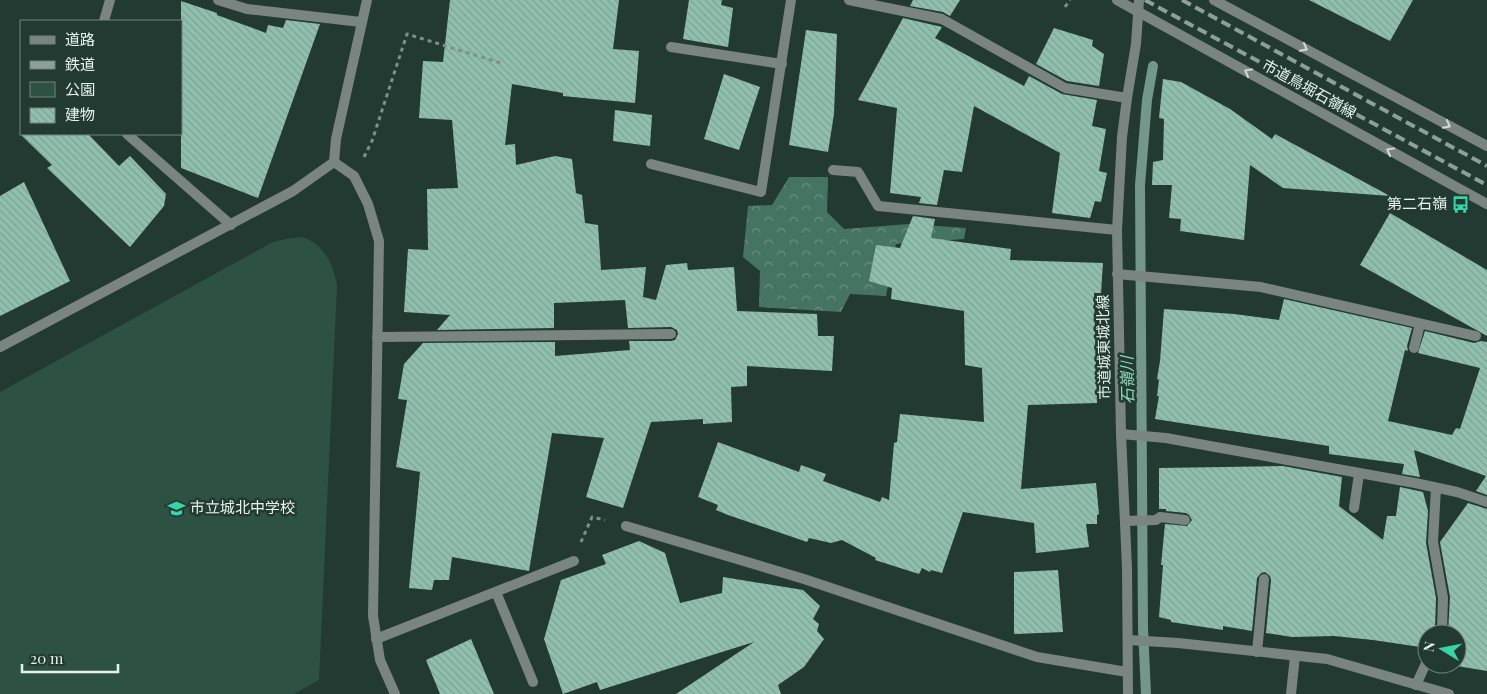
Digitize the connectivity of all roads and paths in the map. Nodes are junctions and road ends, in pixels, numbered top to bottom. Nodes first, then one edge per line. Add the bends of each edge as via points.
1 (110, 0) edge
2 (218, 0) edge
3 (366, 0) edge
4 (791, 0) edge
5 (849, 0) edge
6 (1070, 0) edge
7 (1117, 0) edge
8 (1139, 0) edge
9 (1214, 0) edge
10 (1065, 7) dead end
11 (1139, 12) junction
12 (104, 20) edge
13 (361, 22) junction
14 (671, 47) dead end
15 (504, 64) dead end
16 (782, 64) junction
17 (1126, 98) junction
18 (128, 135) edge
19 (1487, 146) edge
20 (334, 162) junction
21 (651, 164) dead end
22 (833, 170) dead end
23 (354, 176) junction
24 (1487, 204) edge
25 (231, 224) junction
26 (1117, 230) junction
27 (1117, 274) junction
28 (1420, 324) junction
29 (672, 334) dead end
30 (1476, 336) dead end
31 (377, 337) junction
32 (0, 347) edge
33 (1414, 348) dead end
34 (1125, 434) junction
35 (1359, 474) junction
36 (1436, 488) junction
37 (1487, 502) edge
38 (1354, 508) dead end
39 (1185, 520) dead end
40 (1130, 521) junction
41 (626, 526) joint
42 (574, 561) joint
43 (1264, 579) dead end
44 (496, 592) junction
45 (1442, 624) edge
46 (376, 639) junction
47 (1132, 640) junction
48 (1257, 652) junction
49 (1295, 656) junction
50 (1127, 672) junction
51 (1421, 674) edge
52 (532, 682) dead end
53 (1416, 685) junction
54 (395, 694) edge
55 (1128, 694) edge
56 (1291, 694) edge
57 (1448, 694) edge

1 - 12 street
2 - 13 street via 247,9
3 - 13 street
4 - 16 street
5 - 17 street via 942,19 1065,88
6 - 10 path
7 - 11 street, 市道鳥堀石嶺線
8 - 11 street, 市道城東城北線
9 -> 19 street
11 - 17 street, 市道城東城北線
24 -> 11 street, 市道鳥堀石嶺線
13 - 20 street
14 - 16 street
15 - 23 path via 407,34 372,141
16 - 21 street via 760,192
17 - 26 street, 市道城東城北線
18 - 25 street
20 - 23 street
20 - 25 street via 293,191
22 - 26 street via 858,172 878,206
23 - 31 street via 368,204 379,241
25 - 32 street
26 - 27 street, 市道城東城北線
27 - 28 street via 1261,287
27 - 34 street, 市道城東城北線
28 - 30 street
28 - 33 street
29 - 31 street
31 - 46 street via 373,616
34 - 35 street via 1166,438
34 - 40 street, 市道城東城北線
35 - 36 street
35 - 38 street
36 - 37 street
36 - 45 street via 1433,542 1443,598
39 - 40 street via 1160,517
40 - 47 street, 市道城東城北線
41 - 42 path via 592,517
41 - 50 street via 804,579 1037,657
42 - 44 street
43 - 48 street
44 - 46 street
44 - 52 street
46 - 54 street via 380,660
47 - 48 street
47 - 50 street, 市道城東城北線
48 - 49 street
49 - 53 street via 1326,659
49 - 56 street
50 - 55 street, 市道城東城北線
51 - 53 street
53 - 57 street

